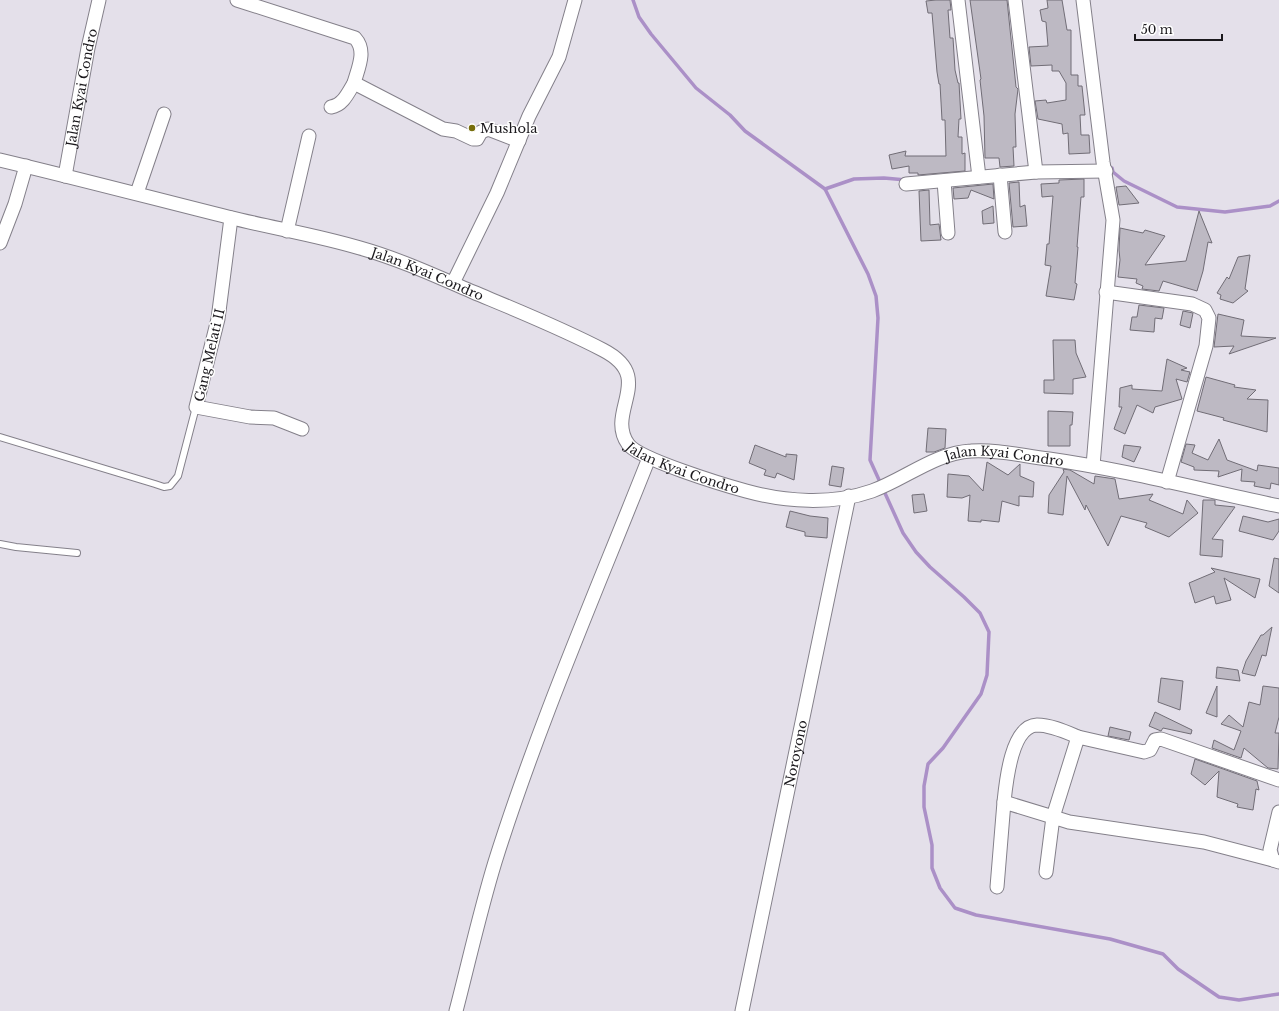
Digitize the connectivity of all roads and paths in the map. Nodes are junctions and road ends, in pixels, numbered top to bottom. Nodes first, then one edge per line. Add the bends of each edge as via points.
1 (99, 0) edge
2 (236, 0) edge
3 (575, 0) edge
4 (958, 0) edge
5 (1015, 0) edge
6 (1083, 0) edge
7 (354, 83) junction
8 (331, 107) dead end
9 (164, 114) dead end
10 (309, 136) dead end
11 (519, 141) junction
12 (0, 160) edge
13 (26, 166) junction
14 (1036, 167) junction
15 (1105, 168) junction
16 (979, 174) junction
17 (1000, 175) junction
18 (66, 176) junction
19 (944, 180) junction
20 (906, 184) dead end
21 (137, 194) junction
22 (231, 218) junction
23 (287, 231) junction
24 (1005, 232) dead end
25 (948, 233) dead end
26 (0, 243) edge
27 (453, 283) junction
28 (1106, 292) junction
29 (196, 407) junction
30 (302, 429) dead end
31 (0, 437) edge
32 (649, 458) junction
33 (1093, 466) junction
34 (1167, 482) junction
35 (849, 496) junction
36 (1279, 506) edge
37 (0, 544) edge
38 (77, 553) dead end
39 (1078, 737) junction
40 (1279, 780) edge
41 (1004, 802) junction
42 (1279, 812) edge
43 (1053, 817) junction
44 (1276, 861) edge
45 (1046, 872) dead end
46 (997, 887) dead end
47 (456, 1011) edge
48 (742, 1011) edge

1 - 18 street, Jalan Kyai Condro
2 - 7 street via 355,38 361,46 361,53
3 - 11 street via 559,57
4 - 16 street
5 - 14 street
6 - 15 street
7 - 8 street via 341,103
7 - 11 street via 443,129 477,139 481,132 488,129
9 - 21 street
10 - 23 street
11 - 27 street
12 - 13 street, Jalan Kyai Condro
13 - 18 street, Jalan Kyai Condro
13 - 26 street
14 - 15 street
14 - 17 street
15 - 28 street via 1113,220
16 - 17 street
16 - 19 street
17 - 24 street
18 - 21 street, Jalan Kyai Condro
19 - 20 street
19 - 25 street
21 - 22 street, Jalan Kyai Condro
22 - 23 street, Jalan Kyai Condro
22 - 29 street, Gang Melati II via 218,320
23 - 27 street, Jalan Kyai Condro via 358,247
27 - 32 street, Jalan Kyai Condro via 561,329 622,362 628,377 623,418 624,436 629,446
28 - 33 street
28 - 34 street via 1192,304 1205,310 1209,318 1206,346
29 - 30 street, Gang Melati II via 250,417 274,418
29 - 31 lane via 178,476 170,486 164,487
32 - 35 street, Jalan Kyai Condro via 746,491 772,497 804,501
32 - 47 street via 553,698 513,811 480,914
33 - 34 street, Jalan Kyai Condro
33 - 35 street, Jalan Kyai Condro via 1013,454 968,451 931,462 872,491
34 - 36 street, Jalan Kyai Condro
35 - 48 street, Noroyono
37 - 38 lane
39 - 40 street via 1144,752 1150,750 1155,740 1161,739
39 - 41 street via 1042,725 1027,728 1010,760
39 - 43 street
41 - 43 street
41 - 46 street
42 - 44 street via 1270,850
43 - 44 street via 1069,822 1210,843
43 - 45 street

